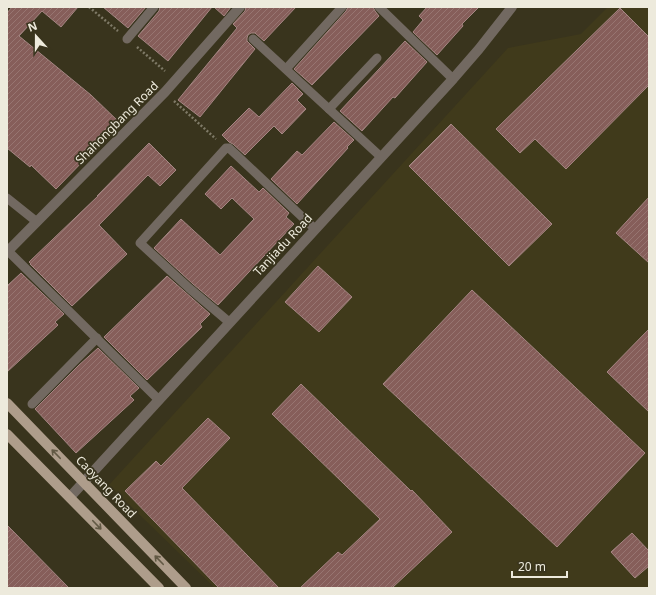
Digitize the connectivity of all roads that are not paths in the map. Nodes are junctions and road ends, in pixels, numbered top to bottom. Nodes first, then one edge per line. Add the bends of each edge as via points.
1 (154, 7) edge
2 (240, 7) edge
3 (342, 7) edge
4 (379, 7) edge
5 (512, 7) edge
6 (127, 39) dead end
7 (253, 39) dead end
8 (377, 58) dead end
9 (286, 70) junction
10 (453, 78) junction
11 (329, 109) junction
12 (381, 157) junction
13 (7, 198) edge
14 (37, 222) junction
15 (315, 229) junction
16 (8, 251) edge
17 (229, 322) junction
18 (97, 338) junction
19 (159, 400) junction
20 (7, 404) edge
21 (32, 404) dead end
22 (7, 434) edge
23 (83, 482) junction
24 (70, 497) junction
25 (159, 588) edge
26 (186, 588) edge

1 - 6 lane
2 - 14 street, Shahongbang Road via 165,92
3 - 9 lane
4 - 10 lane
5 - 10 street, Tanjiadu Road
7 - 9 lane
8 - 11 lane
9 - 11 lane
10 - 12 street, Tanjiadu Road
11 - 12 lane
12 - 15 street, Tanjiadu Road
13 - 14 lane
14 - 16 street, Shahongbang Road
15 - 17 street, Tanjiadu Road
15 - 17 lane via 229,148 226,148 140,243
16 - 18 lane
17 - 19 street, Tanjiadu Road
18 - 19 lane
18 - 21 lane
19 - 23 street, Tanjiadu Road
23 -> 20 main road, Caoyang Road
22 - 24 main road
23 - 24 street, Tanjiadu Road
26 -> 23 main road, Caoyang Road
24 -> 25 main road

